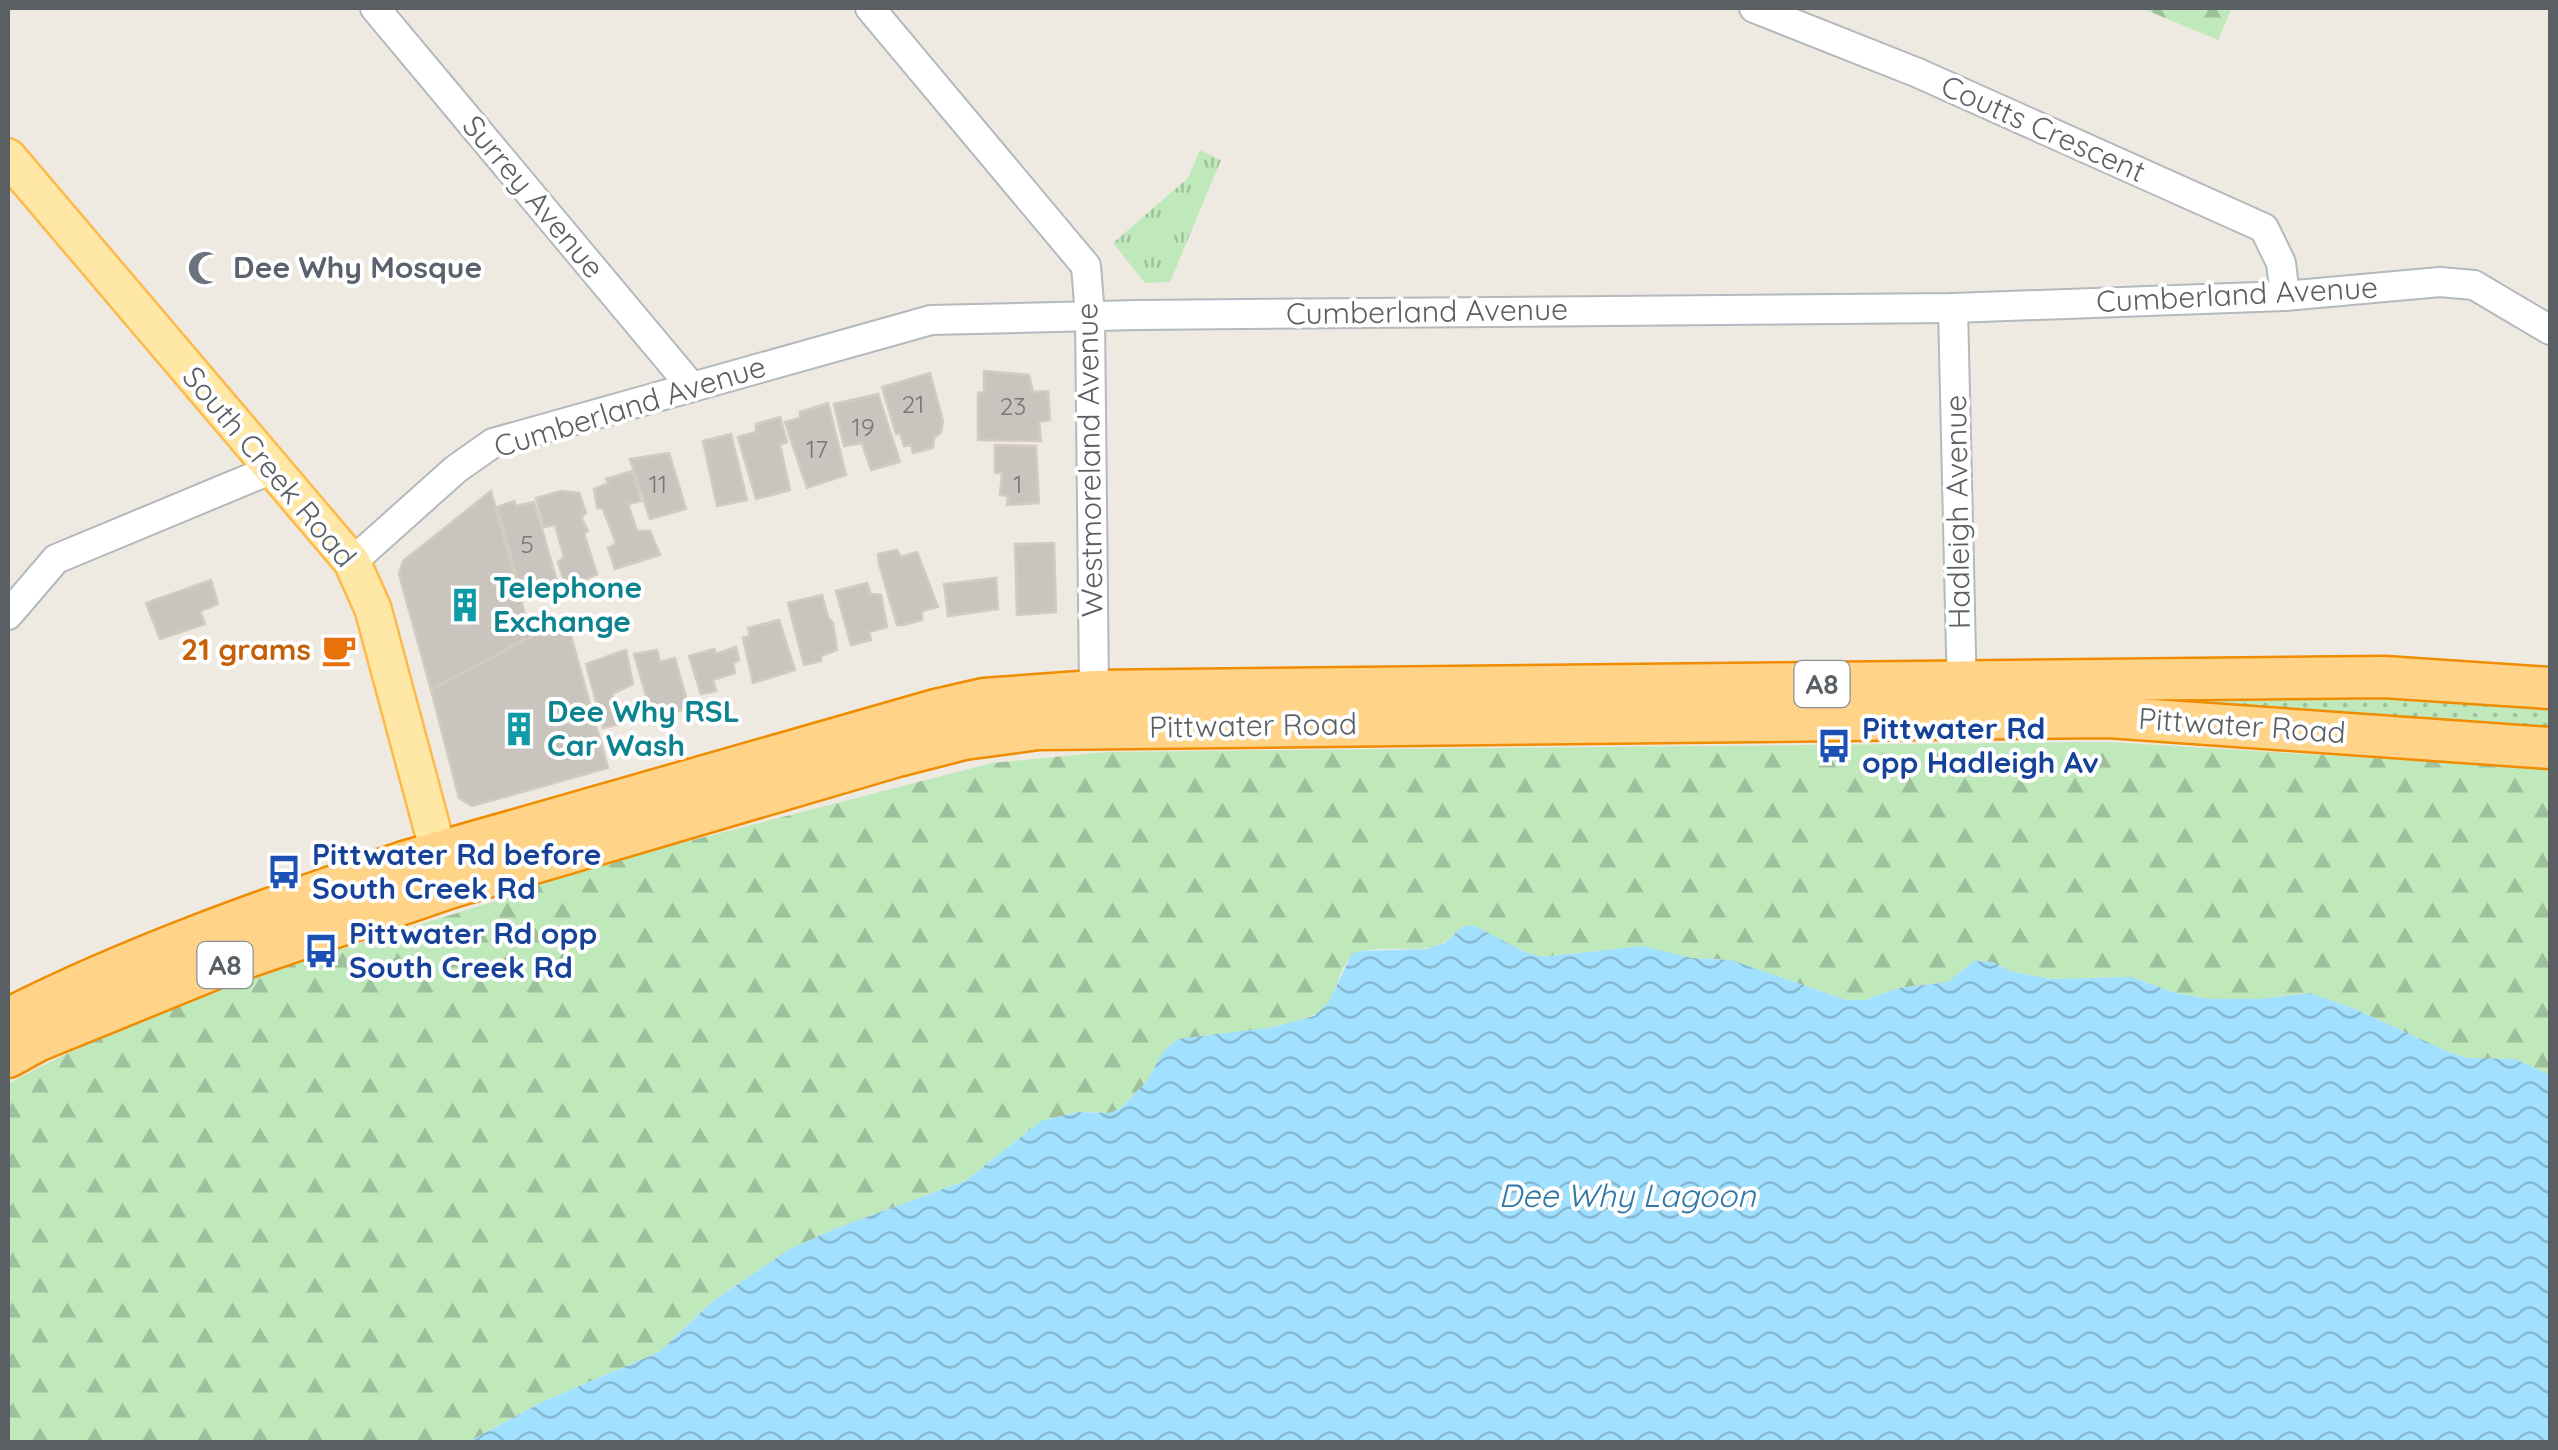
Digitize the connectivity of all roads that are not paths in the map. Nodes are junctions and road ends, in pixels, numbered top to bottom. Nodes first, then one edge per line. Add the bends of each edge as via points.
1 (375, 8) edge
2 (870, 8) edge
3 (1754, 8) edge
4 (8, 156) edge
5 (2285, 296) junction
6 (1953, 308) junction
7 (1090, 316) junction
8 (2550, 330) edge
9 (691, 386) junction
10 (274, 468) junction
11 (352, 562) junction
12 (8, 615) edge
13 (2550, 688) edge
14 (1094, 691) junction
15 (1962, 700) junction
16 (2550, 748) edge
17 (444, 869) junction
18 (8, 1018) edge
19 (8, 1058) edge

1 - 9 street, Surrey Avenue
2 - 7 street, Westmoreland Avenue via 1086,266
3 - 5 street, Coutts Crescent via 1918,73 2264,228 2281,263
4 - 10 main road, South Creek Road
5 - 6 street, Cumberland Avenue
5 - 8 street, Cumberland Avenue via 2440,282 2474,286
6 - 7 street, Cumberland Avenue
6 - 15 street, Hadleigh Avenue
7 - 9 street, Cumberland Avenue via 932,320
7 - 14 street, Westmoreland Avenue
9 - 11 street, Cumberland Avenue via 493,443
10 - 11 main road, South Creek Road
10 - 12 street via 56,559
11 - 17 main road, South Creek Road via 373,610
13 - 15 highway, Pittwater Road / A8 via 2384,677
14 - 15 highway, Pittwater Road / A8
14 - 17 highway, Pittwater Road / A8 via 1002,697 936,710
15 - 16 highway, Pittwater Road / A8
15 - 17 highway, Pittwater Road / A8 via 1038,729 964,738
17 - 18 highway, Pittwater Road / A8 via 330,886
17 - 19 highway, Pittwater Road / A8

